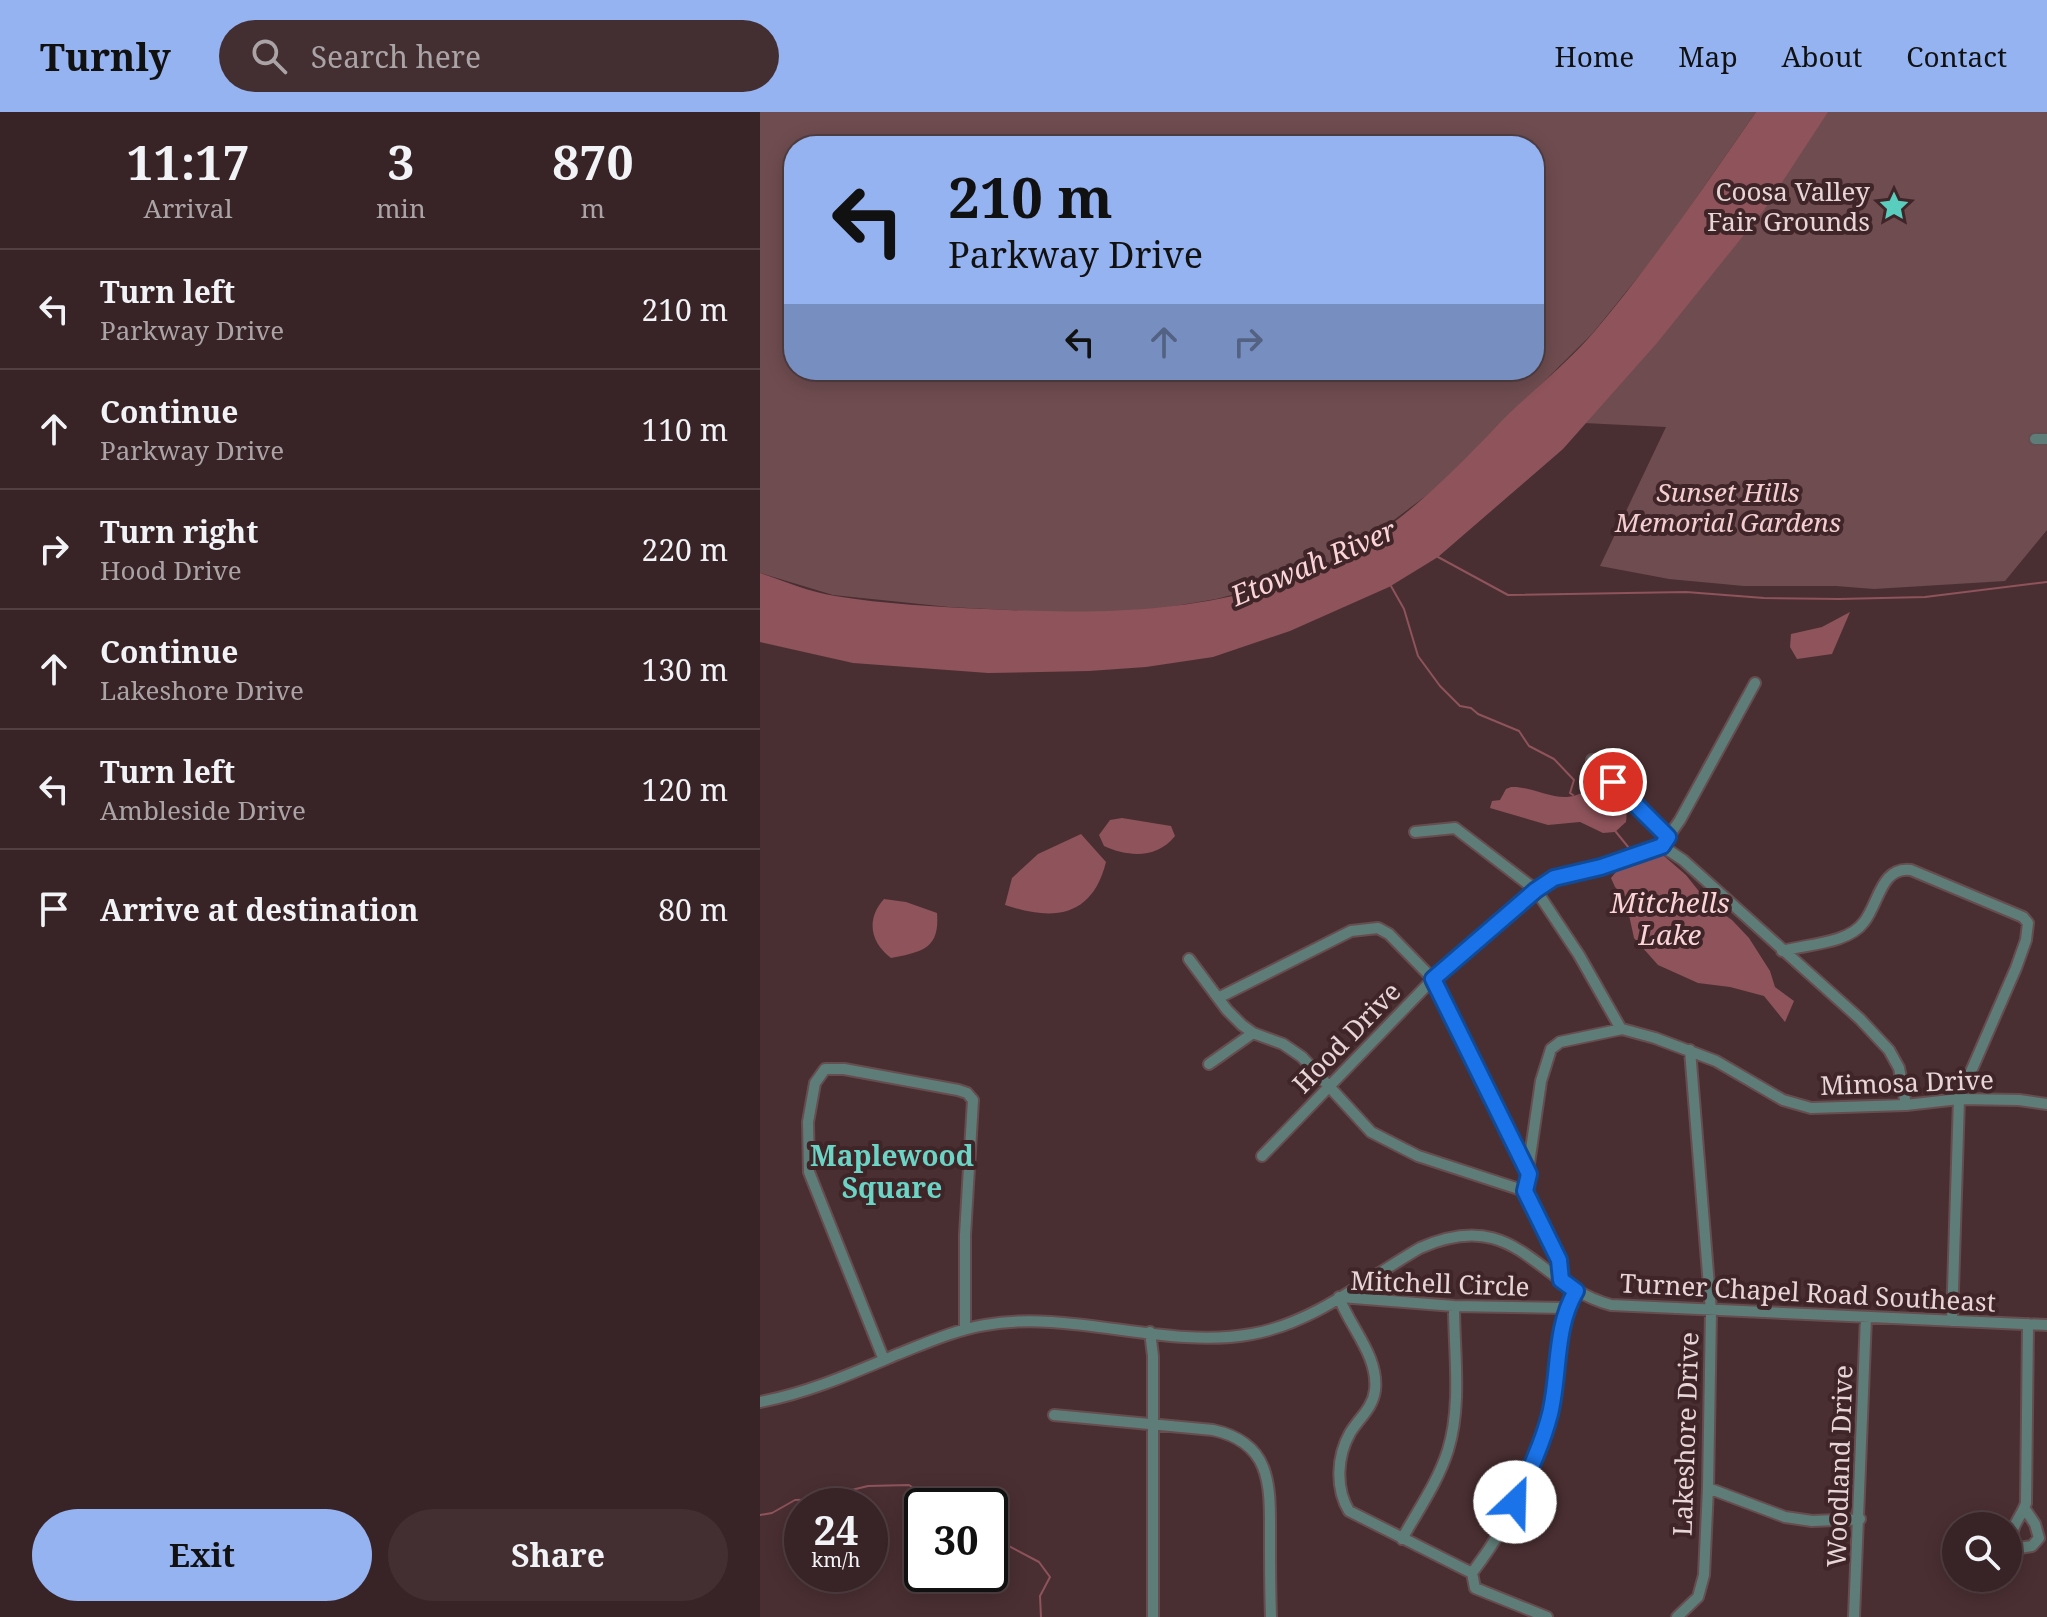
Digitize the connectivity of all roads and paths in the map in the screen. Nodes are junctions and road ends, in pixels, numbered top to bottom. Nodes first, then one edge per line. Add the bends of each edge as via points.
1 (2035, 439) dead end
2 (2047, 439) edge
3 (1755, 683) dead end
4 (1592, 760) dead end
5 (1415, 832) dead end
6 (1665, 842) junction
7 (1536, 890) junction
8 (1782, 951) junction
9 (1189, 959) dead end
10 (1433, 979) junction
11 (1218, 998) junction
12 (1621, 1029) junction
13 (1253, 1033) junction
14 (1690, 1050) junction
15 (1209, 1064) dead end
16 (1329, 1085) junction
17 (1959, 1099) junction
18 (2047, 1104) edge
19 (1906, 1105) junction
20 (1262, 1156) dead end
21 (1529, 1174) junction
22 (1525, 1191) junction
23 (1561, 1280) junction
24 (1576, 1291) junction
25 (1339, 1297) junction
26 (1454, 1306) junction
27 (1566, 1308) junction
28 (1711, 1311) junction
29 (1866, 1317) junction
30 (1952, 1321) junction
31 (2028, 1324) junction
32 (2047, 1325) edge
33 (965, 1329) junction
34 (1155, 1333) junction
35 (884, 1360) junction
36 (760, 1402) edge
37 (1054, 1415) dead end
38 (1153, 1424) junction
39 (1708, 1488) junction
40 (2025, 1509) dead end
41 (1860, 1519) junction
42 (1402, 1539) junction
43 (1472, 1573) junction
44 (1153, 1617) edge
45 (1271, 1617) edge
46 (1547, 1617) edge
47 (1677, 1617) edge
48 (1854, 1617) edge

1 - 2 street
3 - 6 street
4 - 6 street
5 - 7 street via 1455,828
6 - 7 street via 1601,867 1554,878
6 - 8 street
7 - 10 street, Hood Drive
7 - 12 street
8 - 17 street via 1848,936 1863,924 1888,877 1900,869 2023,917 2028,932 2016,968
8 - 19 street via 1889,1050 1899,1068
9 - 11 street
10 - 11 street via 1389,934 1366,928
10 - 16 street, Hood Drive
10 - 21 street
11 - 13 street
12 - 14 street, Mimosa Drive
12 - 21 street, Mimosa Drive via 1560,1042 1551,1049 1541,1081
13 - 15 street
13 - 16 street via 1302,1057
14 - 19 street, Mimosa Drive via 1791,1104
14 - 28 street, Lakeshore Drive
16 - 20 street, Hood Drive
16 - 22 street via 1371,1132 1392,1144
17 - 18 street, Mimosa Drive
17 - 19 street, Mimosa Drive
17 - 30 street
21 - 22 street, Mimosa Drive
22 - 23 street via 1559,1260
23 - 24 street, Turner Chapel Road Southeast
23 - 25 street, Turner Chapel Road Southeast via 1511,1245 1485,1237 1456,1237 1420,1248
24 - 27 street, Mitchell Circle
24 - 28 street, Turner Chapel Road Southeast via 1611,1305
25 - 26 street, Mitchell Circle
25 - 34 street, Turner Chapel Road Southeast via 1302,1318 1252,1334
25 - 42 street, Mitchell Circle via 1365,1342 1375,1389 1343,1453 1342,1499 1349,1511
26 - 27 street, Mitchell Circle
26 - 42 street via 1455,1398 1448,1451
27 - 43 street, Mitchell Circle via 1550,1412 1539,1447 1508,1519
28 - 29 street, Turner Chapel Road Southeast
28 - 39 street, Lakeshore Drive
29 - 30 street, Turner Chapel Road Southeast
29 - 41 street, Woodland Drive
30 - 31 street, Turner Chapel Road Southeast
31 - 32 street, Turner Chapel Road Southeast
31 - 40 street
33 - 34 street, Turner Chapel Road Southeast via 1024,1321
33 - 35 street, Turner Chapel Road Southeast
33 - 35 street via 973,1100 958,1090 825,1069 815,1083 808,1122 809,1172
34 - 38 street
35 - 36 street, Turner Chapel Road Southeast via 823,1385
37 - 38 street
38 - 44 street
38 - 45 street via 1222,1432 1247,1444 1259,1457 1269,1484
39 - 41 street via 1785,1517
39 - 47 street, Lakeshore Drive via 1701,1586 1698,1597
41 - 48 street, Woodland Drive
42 - 43 street, Mitchell Circle
43 - 46 street via 1475,1588

